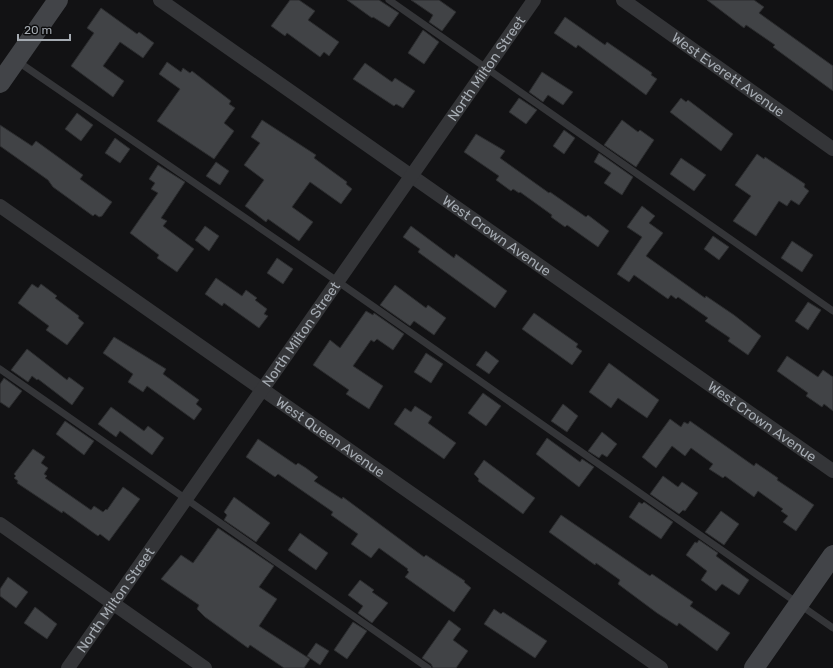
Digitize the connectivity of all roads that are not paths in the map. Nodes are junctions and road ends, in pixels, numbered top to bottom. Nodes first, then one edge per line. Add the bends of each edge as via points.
1 (58, 0) edge
2 (160, 0) edge
3 (389, 0) edge
4 (534, 0) edge
5 (623, 0) edge
6 (16, 60) junction
7 (487, 68) junction
8 (0, 83) edge
9 (833, 149) edge
10 (411, 175) junction
11 (0, 206) edge
12 (337, 281) junction
13 (833, 311) edge
14 (0, 369) edge
15 (262, 389) junction
16 (833, 471) edge
17 (186, 498) junction
18 (0, 524) edge
19 (833, 555) edge
20 (114, 604) junction
21 (799, 604) junction
22 (833, 628) edge
23 (68, 668) edge
24 (205, 668) edge
25 (428, 668) edge
26 (661, 668) edge
27 (754, 668) edge

1 - 6 main road
2 - 10 street, West Crown Avenue
3 - 7 lane
4 - 7 street, North Milton Street
5 - 9 street, West Everett Avenue
6 - 8 main road
6 - 12 lane
7 - 10 street, North Milton Street
7 - 13 lane
10 - 12 street, North Milton Street
10 - 16 street, West Crown Avenue
11 - 15 street, West Queen Avenue
12 - 15 street, North Milton Street
12 - 21 lane
14 - 17 lane
15 - 17 street, North Milton Street
15 - 26 street, West Queen Avenue
17 - 20 street, North Milton Street
17 - 25 lane
18 - 20 street
19 - 21 main road
20 - 23 street, North Milton Street
20 - 24 street
21 - 22 lane
21 - 27 main road

